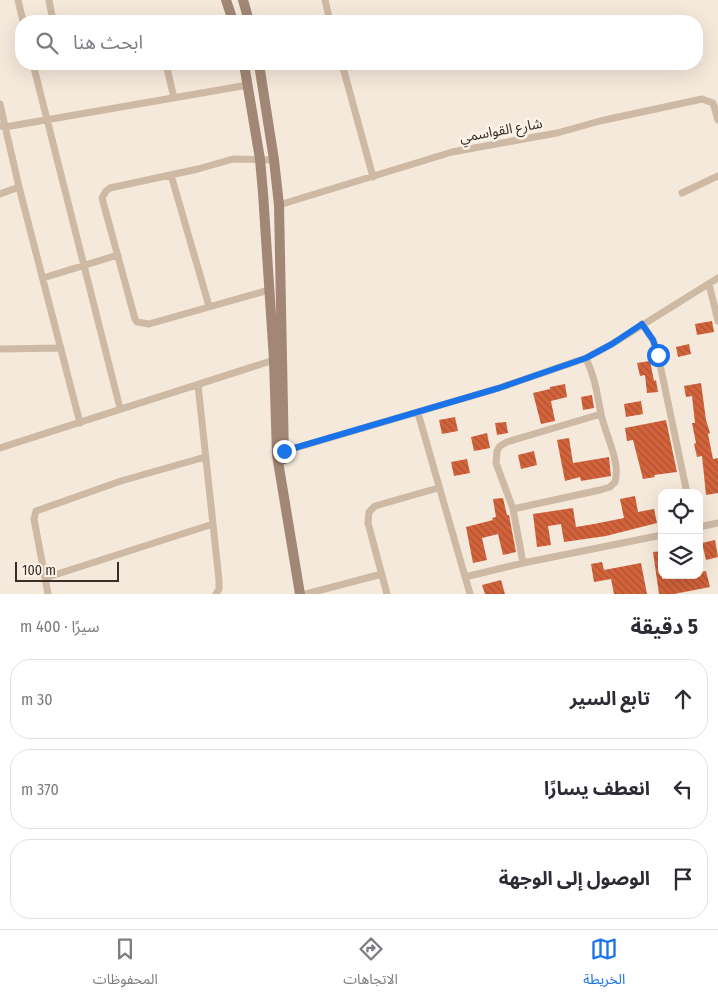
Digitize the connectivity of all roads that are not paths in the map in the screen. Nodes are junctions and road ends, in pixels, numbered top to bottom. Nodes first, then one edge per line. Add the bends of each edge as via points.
1 (18, 0) edge
2 (49, 0) edge
3 (226, 0) edge
4 (243, 0) edge
5 (325, 0) edge
6 (22, 15) edge
7 (52, 15) edge
8 (231, 15) edge
9 (247, 15) edge
10 (329, 15) edge
11 (34, 70) edge
12 (167, 70) edge
13 (245, 70) edge
14 (260, 70) edge
15 (344, 70) edge
16 (248, 85) junction
17 (174, 98) junction
18 (0, 104) edge
19 (46, 119) junction
20 (718, 120) edge
21 (3, 126) edge
22 (260, 159) junction
23 (274, 160) junction
24 (171, 175) junction
25 (718, 176) edge
26 (373, 177) junction
27 (19, 187) junction
28 (682, 193) dead end
29 (0, 194) edge
30 (279, 205) junction
31 (118, 255) junction
32 (268, 263) junction
33 (279, 263) junction
34 (85, 265) junction
35 (43, 278) junction
36 (718, 278) edge
37 (709, 284) junction
38 (269, 290) junction
39 (209, 306) junction
40 (718, 321) edge
41 (642, 324) junction
42 (0, 348) edge
43 (60, 348) junction
44 (586, 358) junction
45 (274, 360) junction
46 (198, 385) junction
47 (120, 408) junction
48 (418, 412) junction
49 (601, 414) junction
50 (80, 423) junction
51 (0, 448) edge
52 (280, 453) junction
53 (205, 458) junction
54 (438, 488) junction
55 (686, 489) edge
56 (512, 509) junction
57 (718, 523) edge
58 (214, 524) junction
59 (703, 526) edge
60 (658, 536) edge
61 (523, 563) junction
62 (382, 574) junction
63 (465, 577) junction
64 (45, 578) junction
65 (48, 594) edge
66 (216, 594) edge
67 (300, 594) edge
68 (305, 594) edge
69 (387, 594) edge
70 (470, 594) edge

1 - 6 street
2 - 7 street
3 - 8 main road
4 - 9 main road
5 - 10 street
11 - 19 street
12 - 17 street
13 - 16 main road
14 - 23 main road
15 - 26 street
16 - 17 street
16 - 22 main road
17 - 19 street
18 - 21 street
19 - 21 street
19 - 34 street
20 - 26 street, شارع القواسمي via 713,103 702,99 600,120 557,133 452,152
21 - 27 street
22 - 23 street
22 - 24 street via 224,161
22 - 32 main road
23 - 30 main road
24 - 31 street via 110,188 103,195
24 - 39 street
25 - 28 street
26 - 30 street, شارع القواسمي
27 - 29 street
27 - 35 street
30 - 33 main road
31 - 34 street
31 - 39 street via 137,322 149,324
32 - 33 main road
32 - 38 main road
33 - 52 main road
34 - 35 street
34 - 47 street
35 - 43 street
36 - 37 street
37 - 40 street
37 - 41 street
38 - 39 street
38 - 45 main road
41 - 44 street
41 - 55 street via 658,355
42 - 43 street
43 - 50 street
44 - 48 street
44 - 49 street via 595,379
45 - 46 street
45 - 52 main road
46 - 47 street
46 - 53 street
47 - 50 street
48 - 52 street
48 - 54 street
49 - 56 street via 500,446 496,463
49 - 56 street via 616,467 615,482 600,490
50 - 51 street
52 - 67 main road
52 - 68 main road
53 - 58 street
53 - 64 street via 121,481 36,511 34,519
54 - 62 street via 375,506 369,512 368,523
54 - 63 street
56 - 61 street
57 - 59 street
58 - 64 street
58 - 66 street via 219,580
60 - 61 street
61 - 63 street
62 - 68 street
62 - 69 street
63 - 70 street
64 - 65 street

